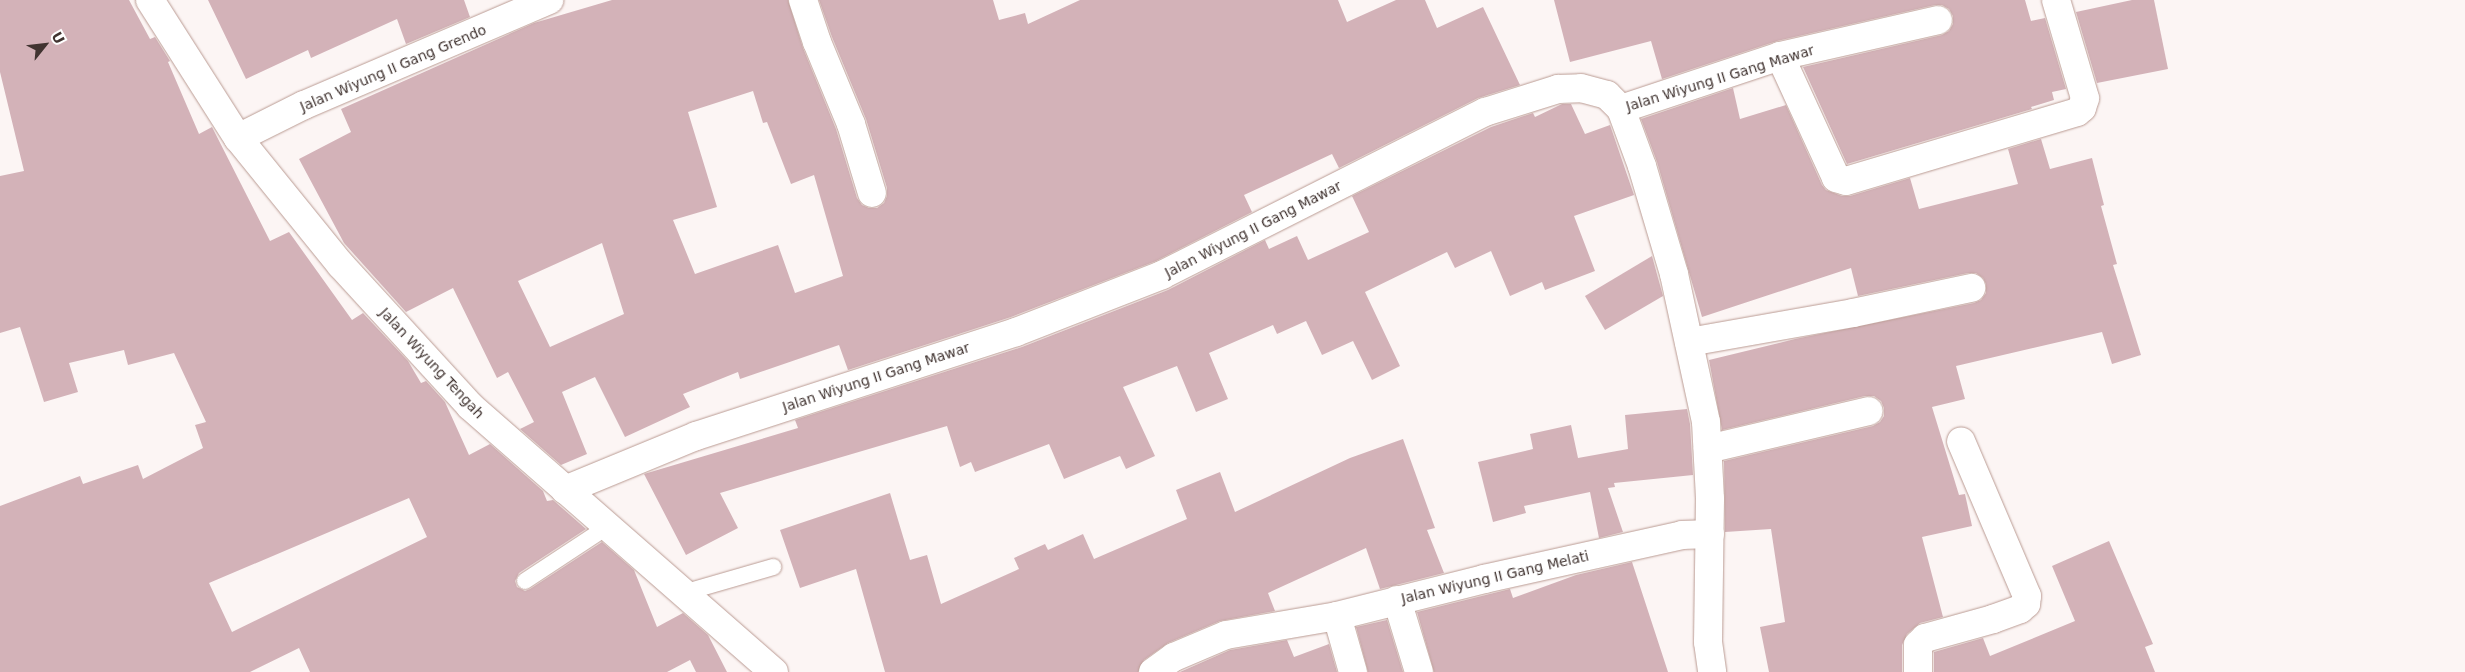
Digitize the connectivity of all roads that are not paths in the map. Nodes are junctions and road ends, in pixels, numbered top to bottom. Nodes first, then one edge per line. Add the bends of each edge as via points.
1 (150, 0) edge
2 (549, 0) edge
3 (803, 0) edge
4 (2056, 0) edge
5 (1938, 20) dead end
6 (1780, 56) junction
7 (1621, 110) junction
8 (238, 138) junction
9 (872, 193) dead end
10 (1971, 288) dead end
11 (1689, 342) junction
12 (1869, 411) dead end
13 (1961, 441) dead end
14 (1708, 449) junction
15 (565, 490) junction
16 (608, 527) junction
17 (1710, 534) junction
18 (773, 567) dead end
19 (525, 581) dead end
20 (683, 592) junction
21 (1398, 600) junction
22 (1337, 616) junction
23 (1168, 667) edge
24 (774, 672) edge
25 (1353, 672) edge
26 (1419, 672) edge
27 (1712, 672) edge
28 (1918, 672) edge

1 - 8 street, Jalan Wiyung Tengah
2 - 8 street, Jalan Wiyung II Gang Grendo via 304,105
3 - 9 street via 851,124
4 - 6 street via 2085,98 2082,108 1846,181 1836,178
5 - 6 street, Jalan Wiyung II Gang Mawar
6 - 7 street, Jalan Wiyung II Gang Mawar
7 - 11 street via 1642,166 1674,274
7 - 15 street, Jalan Wiyung II Gang Mawar via 1606,95 1580,88 1558,89 1485,112 1162,275 1016,332 696,436
8 - 15 street, Jalan Wiyung Tengah via 341,264 470,406
10 - 11 street
11 - 14 street via 1706,422
12 - 14 street
13 - 28 street via 2027,596 2026,604 1993,620 1924,638 1918,645
14 - 17 street
15 - 16 street, Jalan Wiyung Tengah
16 - 19 lane
16 - 20 street, Jalan Wiyung Tengah
17 - 21 street, Jalan Wiyung II Gang Melati via 1682,535
17 - 27 street via 1708,642
18 - 20 lane
20 - 24 street, Jalan Wiyung Tengah
21 - 22 street, Jalan Wiyung II Gang Melati
21 - 26 street
22 - 23 street, Jalan Wiyung II Gang Melati via 1226,635
22 - 25 street

